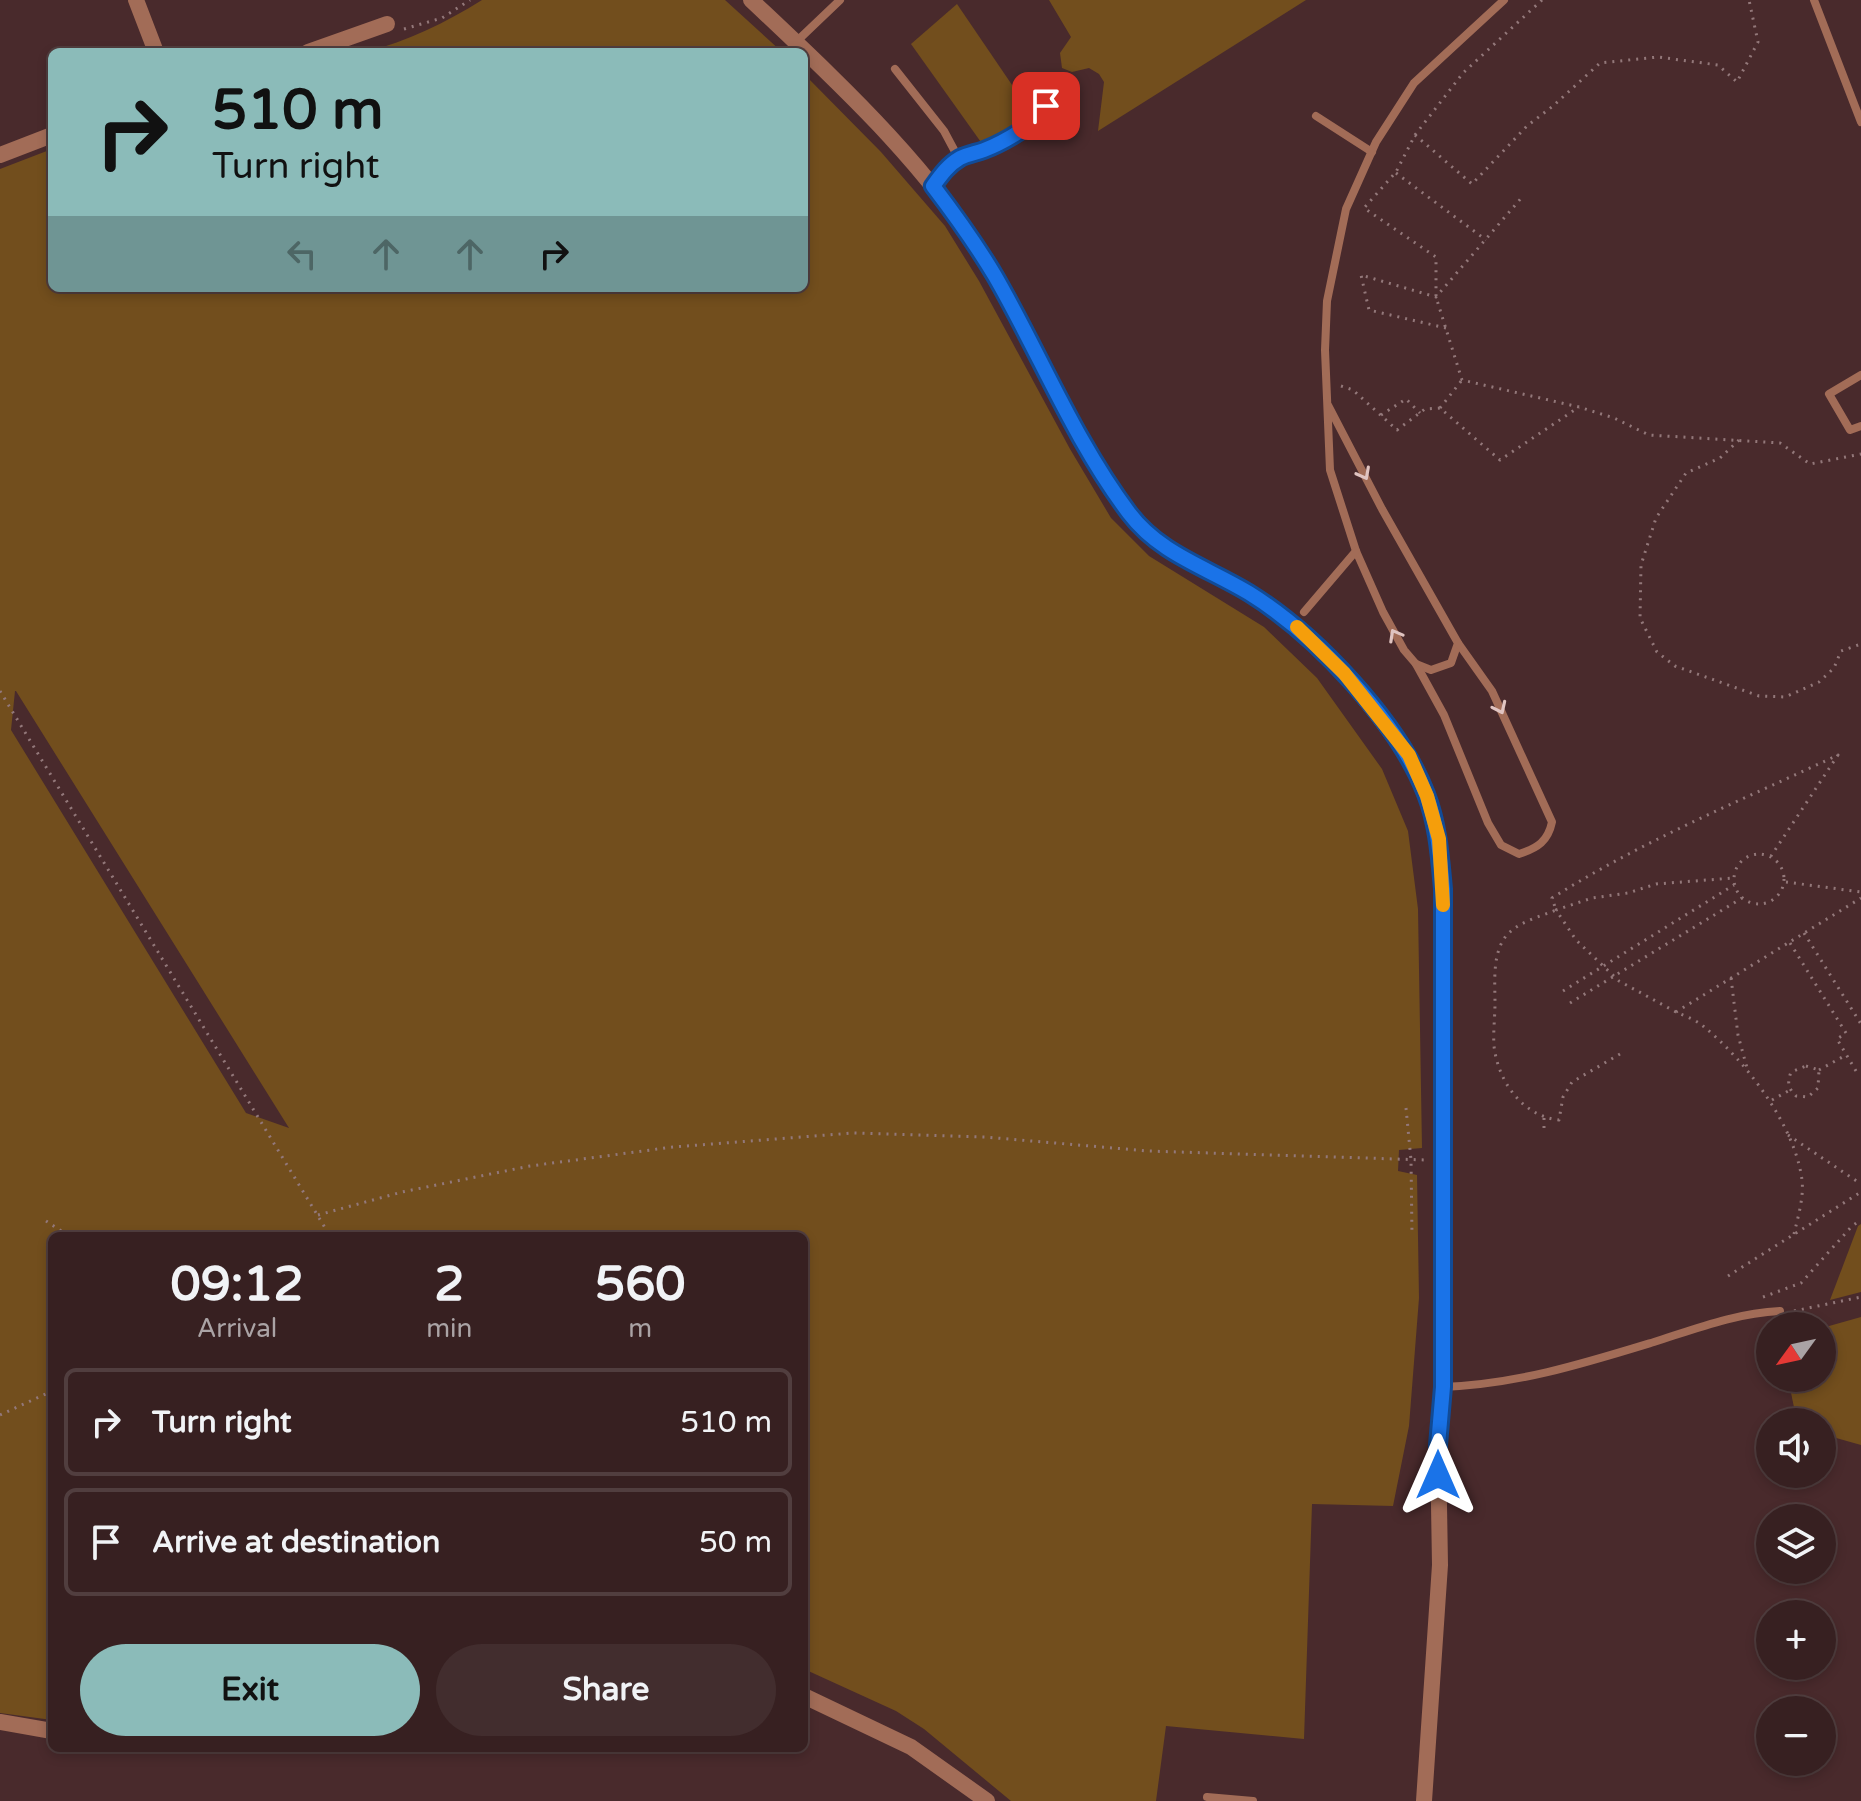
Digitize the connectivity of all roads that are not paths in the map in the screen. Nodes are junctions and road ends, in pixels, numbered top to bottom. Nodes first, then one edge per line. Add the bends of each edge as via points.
1 (136, 0) edge
2 (751, 0) edge
3 (840, 0) edge
4 (1504, 0) edge
5 (1814, 0) edge
6 (387, 24) road end
7 (796, 43) junction
8 (154, 48) edge
9 (319, 48) edge
10 (801, 48) edge
11 (808, 55) edge
12 (895, 69) dead end
13 (1039, 87) dead end
14 (1316, 116) dead end
15 (1861, 122) edge
16 (48, 137) edge
17 (1372, 152) junction
18 (0, 155) edge
19 (959, 159) junction
20 (933, 186) junction
21 (1861, 375) edge
22 (1328, 405) junction
23 (1861, 426) edge
24 (1356, 551) junction
25 (1304, 612) dead end
26 (1458, 643) junction
27 (1416, 664) junction
28 (1780, 1311) road end
29 (1443, 1387) junction
30 (808, 1698) edge
31 (0, 1722) edge
32 (48, 1730) edge
33 (1207, 1797) dead end
34 (987, 1801) edge
35 (1253, 1801) edge
36 (1424, 1801) edge

1 - 8 street
2 - 7 street
3 - 7 lane
4 - 17 lane via 1414,83
5 - 15 lane
6 - 9 street
7 - 10 street
11 - 20 street
12 - 19 lane via 944,131
13 - 19 lane via 1045,113 987,149
14 - 17 lane
16 - 18 street
17 - 22 lane via 1346,209 1329,293
19 - 20 lane
20 - 29 street via 994,275 1087,450 1145,532 1270,606 1316,644 1409,755 1427,796 1439,839 1443,889
21 - 23 lane via 1829,394 1850,430
22 - 24 lane via 1330,470
22 -> 26 lane
24 - 25 lane
27 -> 24 lane via 1383,612
26 - 27 lane via 1451,663 1431,670
26 -> 27 lane via 1492,691 1552,822 1549,835 1528,851 1519,854 1501,845
28 - 29 lane via 1721,1321 1519,1380
29 - 36 street via 1438,1445 1440,1565
30 - 34 street via 911,1747
31 - 32 street
33 - 35 lane

